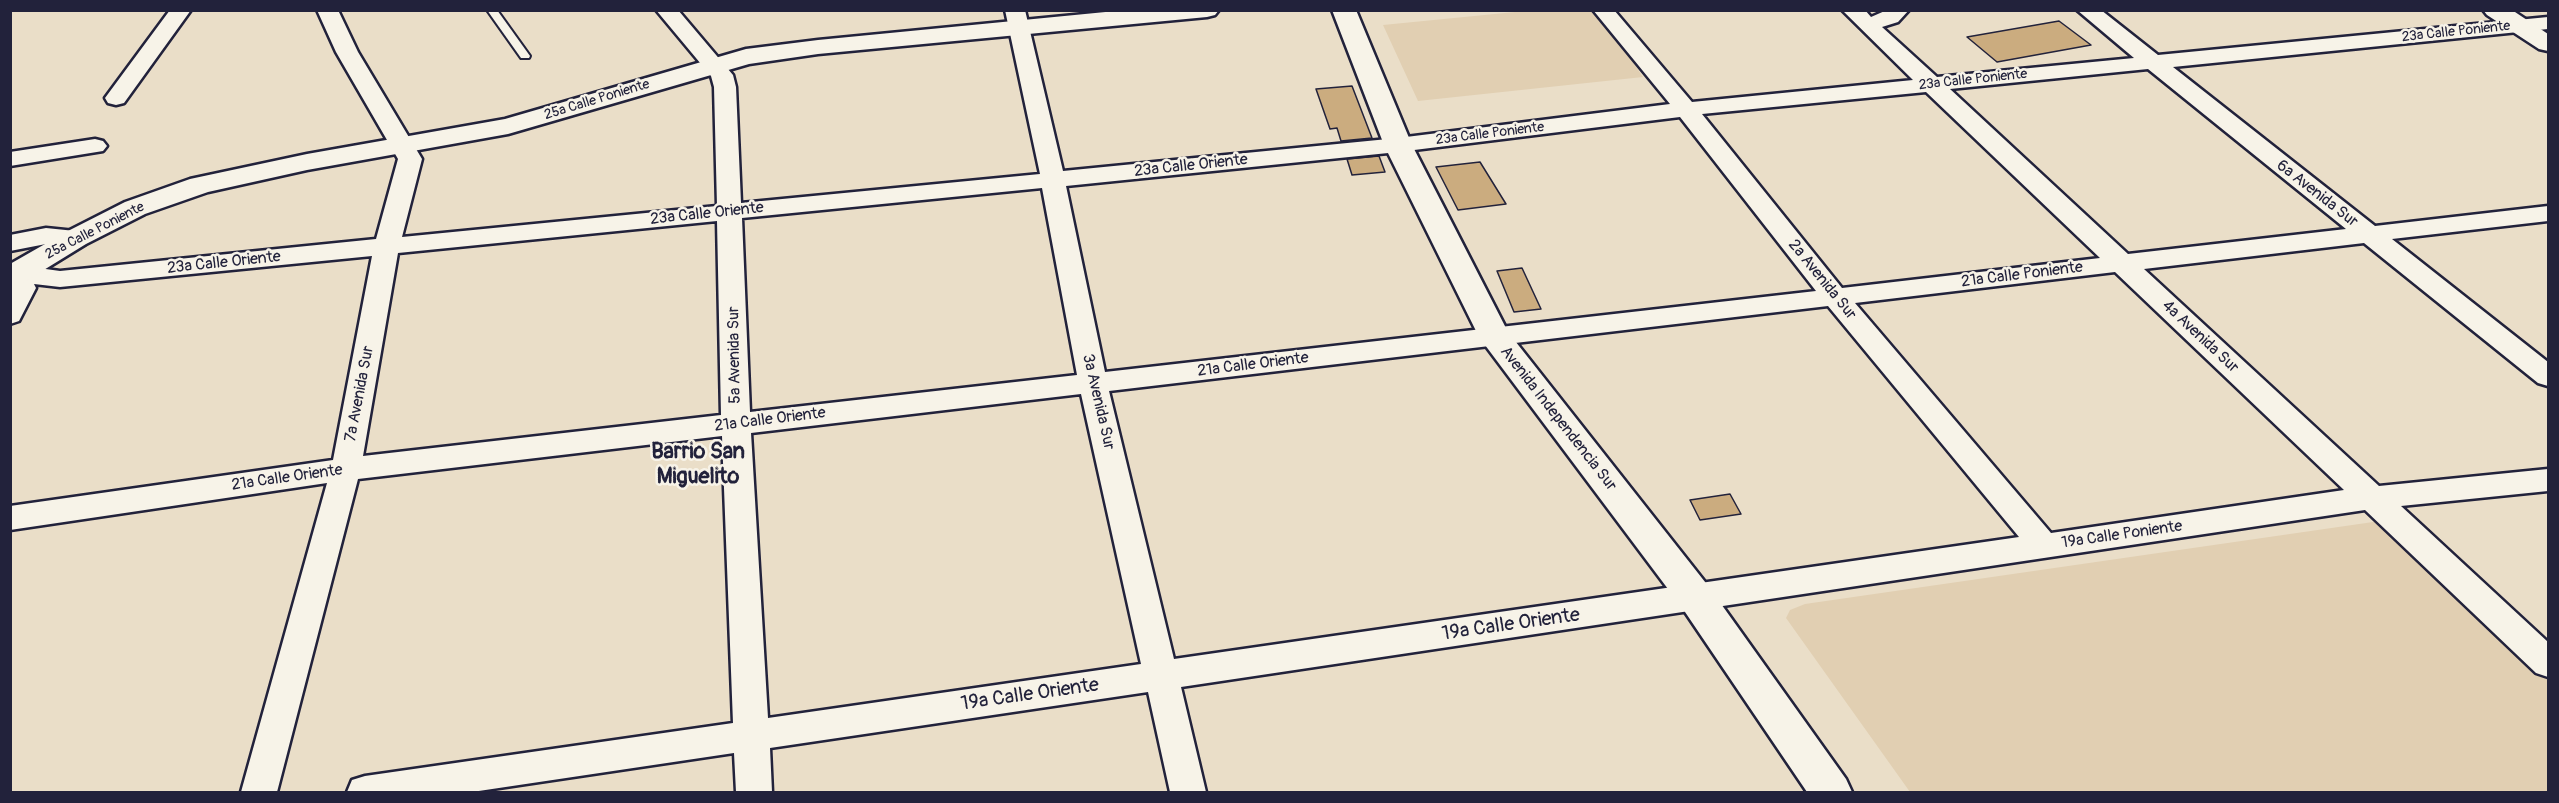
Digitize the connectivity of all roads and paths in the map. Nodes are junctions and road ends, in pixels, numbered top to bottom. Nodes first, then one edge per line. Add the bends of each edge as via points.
1 (181, 10) edge
2 (327, 10) edge
3 (492, 10) edge
4 (666, 10) edge
5 (1207, 10) edge
6 (1344, 10) edge
7 (1603, 10) edge
8 (1899, 10) edge
9 (2087, 10) edge
10 (2495, 10) edge
11 (1860, 17) edge
12 (1016, 19) edge
13 (2548, 23) edge
14 (2518, 25) junction
15 (2548, 44) edge
16 (525, 56) dead end
17 (2150, 62) junction
18 (714, 66) junction
19 (1932, 84) junction
20 (116, 98) dead end
21 (1686, 109) junction
22 (404, 145) junction
23 (1398, 145) junction
24 (95, 146) dead end
25 (10, 159) edge
26 (1053, 180) junction
27 (731, 212) junction
28 (2548, 213) edge
29 (2367, 234) junction
30 (76, 238) junction
31 (10, 243) edge
32 (387, 246) junction
33 (2122, 263) junction
34 (14, 275) edge
35 (1835, 297) junction
36 (10, 315) edge
37 (1495, 337) junction
38 (2548, 376) edge
39 (1093, 383) junction
40 (736, 424) junction
41 (346, 469) junction
42 (2548, 480) edge
43 (2372, 498) junction
44 (10, 518) edge
45 (2044, 546) junction
46 (1696, 598) junction
47 (2548, 663) edge
48 (1162, 676) junction
49 (753, 736) junction
50 (259, 792) edge
51 (365, 792) edge
52 (754, 792) edge
53 (1188, 792) edge
54 (1831, 792) edge

1 - 20 street
2 - 22 street, 7a Avenida Sur via 347,52
3 - 16 lane
4 - 18 street, 5a Avenida Sur
5 - 12 street, 25a Calle Poniente
6 - 23 street, Avenida Independencia Sur
7 - 21 street, 2a Avenida Sur
8 - 11 street via 1891,18
9 - 17 street, 6a Avenida Sur
10 - 14 street
11 - 19 street, 4a Avenida Sur
12 - 18 street, 25a Calle Poniente via 780,51
12 - 26 street, 3a Avenida Sur
13 - 14 street, 23a Calle Poniente
14 - 15 street
14 - 17 street, 23a Calle Poniente
17 - 19 street, 23a Calle Poniente
17 - 29 street, 6a Avenida Sur
18 - 22 street, 25a Calle Poniente via 516,124
18 - 27 street, 5a Avenida Sur via 725,87
19 - 21 street, 23a Calle Poniente
19 - 33 street, 4a Avenida Sur
21 - 23 street, 23a Calle Poniente
21 - 35 street, 2a Avenida Sur
22 - 30 street, 25a Calle Poniente via 200,185 135,208
22 - 32 street, 7a Avenida Sur via 410,163
23 - 26 street, 23a Calle Oriente
23 - 37 street, Avenida Independencia Sur
24 - 25 street
26 - 27 street, 23a Calle Oriente
26 - 39 street, 3a Avenida Sur
27 - 32 street, 23a Calle Oriente
27 - 40 street, 5a Avenida Sur
28 - 29 street, 21a Calle Poniente
29 - 33 street, 21a Calle Poniente
29 - 38 street, 6a Avenida Sur
30 - 31 street via 46,236
30 - 34 street, 25a Calle Poniente
32 - 34 street, 23a Calle Oriente via 60,279
32 - 41 street, 7a Avenida Sur
33 - 35 street, 21a Calle Poniente
33 - 43 street, 4a Avenida Sur
34 - 36 street via 23,288
35 - 37 street, 21a Calle Poniente
35 - 45 street, 2a Avenida Sur
37 - 39 street, 21a Calle Oriente
37 - 46 street, Avenida Independencia Sur
39 - 40 street, 21a Calle Oriente
39 - 48 street, 3a Avenida Sur
40 - 41 street, 21a Calle Oriente
40 - 49 street, 5a Avenida Sur
41 - 44 street, 21a Calle Oriente
41 - 50 street, 7a Avenida Sur
42 - 43 street, 19a Calle Poniente
43 - 45 street, 19a Calle Poniente
43 - 47 street, 4a Avenida Sur
45 - 46 street, 19a Calle Poniente
46 - 48 street, 19a Calle Oriente
46 - 54 street, Avenida Independencia Sur
48 - 49 street, 19a Calle Oriente
48 - 53 street, 3a Avenida Sur
49 - 51 street, 19a Calle Oriente
49 - 52 street, 5a Avenida Sur

